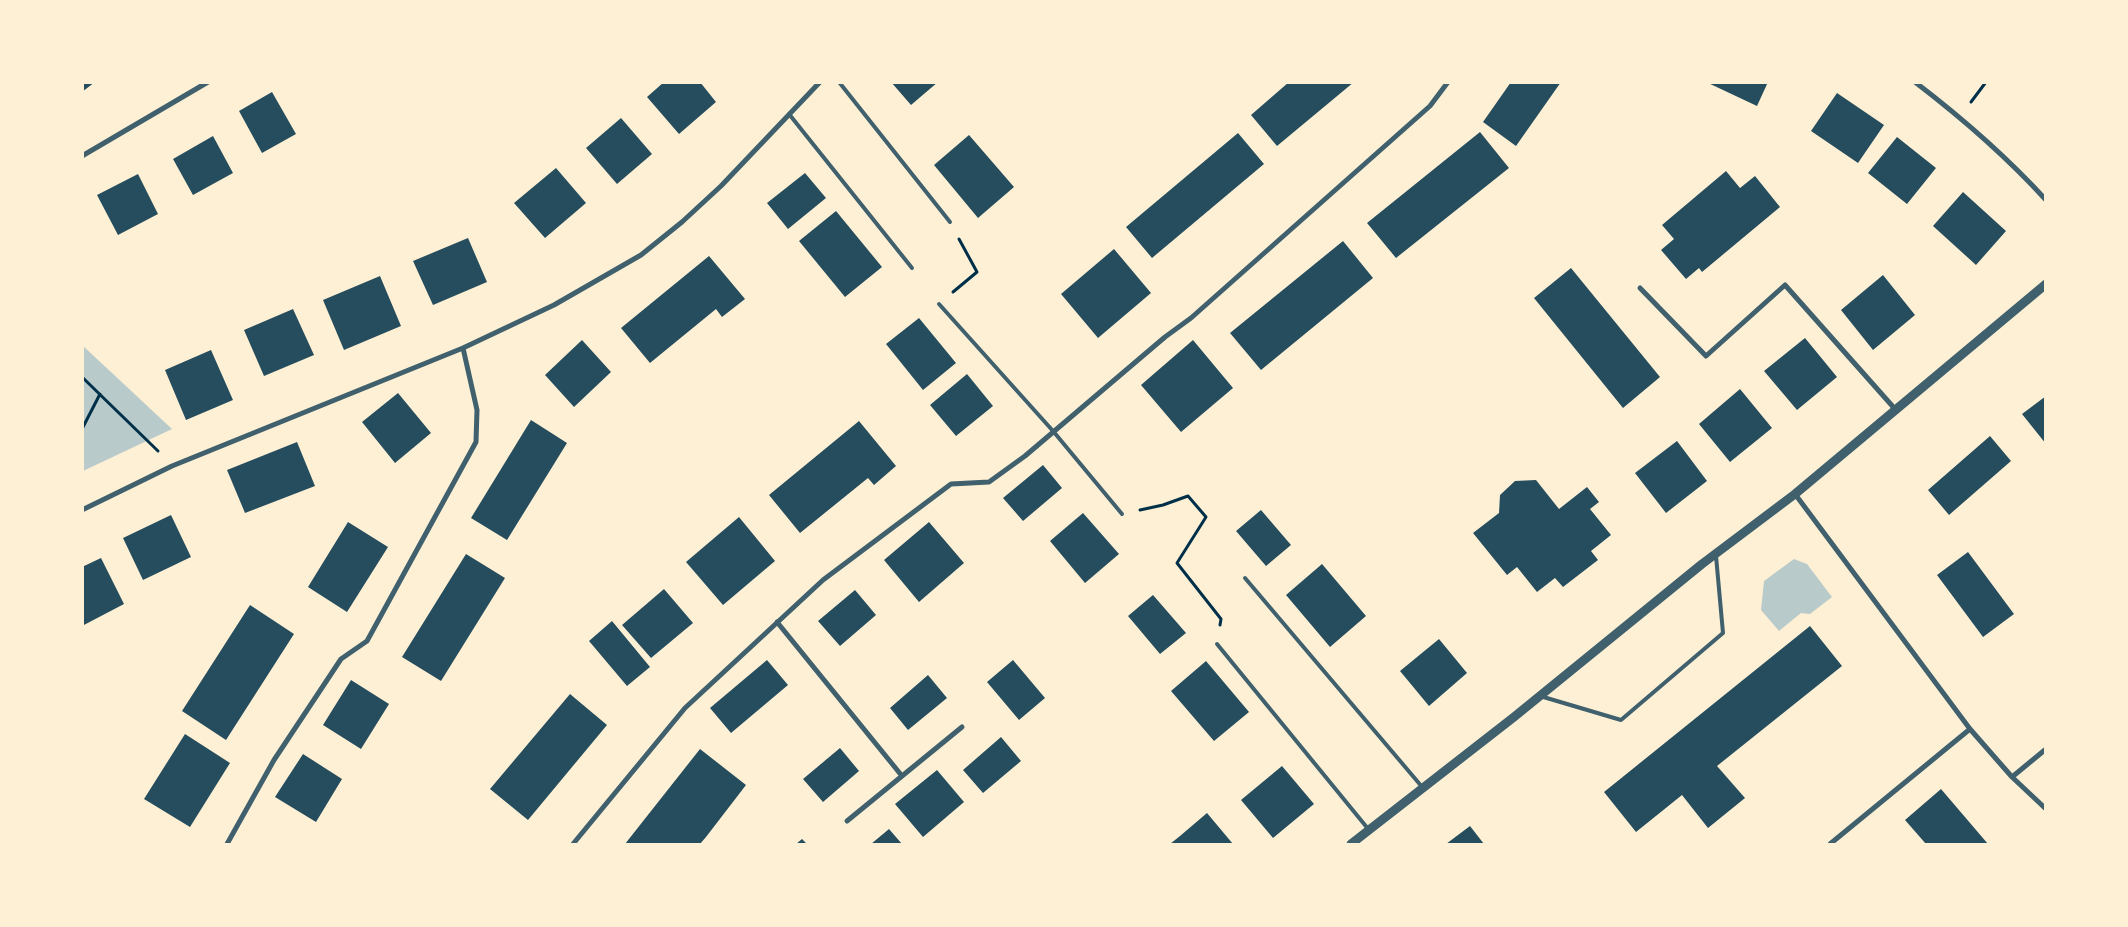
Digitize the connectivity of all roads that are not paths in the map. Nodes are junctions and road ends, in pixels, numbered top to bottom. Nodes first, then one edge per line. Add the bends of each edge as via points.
1 (208, 82) edge
2 (820, 82) edge
3 (838, 82) edge
4 (1448, 82) edge
5 (1915, 82) edge
6 (789, 114) junction
7 (82, 156) edge
8 (2046, 200) edge
9 (950, 222) road end
10 (912, 268) dead end
11 (2046, 284) edge
12 (1640, 288) dead end
13 (939, 304) road end
14 (463, 348) junction
15 (1895, 409) junction
16 (1053, 431) junction
17 (1795, 494) junction
18 (82, 510) edge
19 (1122, 514) dead end
20 (1716, 553) junction
21 (1244, 578) dead end
22 (777, 622) junction
23 (1217, 644) road end
24 (1540, 696) junction
25 (962, 727) dead end
26 (1970, 729) junction
27 (2046, 749) edge
28 (902, 776) junction
29 (2012, 776) junction
30 (1423, 789) junction
31 (2046, 809) edge
32 (848, 821) dead end
33 (1370, 830) junction
34 (227, 844) edge
35 (573, 844) edge
36 (1351, 844) edge
37 (1830, 844) edge

1 - 7 street
2 - 6 street
3 - 9 lane
4 - 16 street via 1430,106 1191,318
5 - 8 street via 1960,116
6 - 10 lane
6 - 14 street via 714,192 641,255 554,305
11 - 15 street
12 - 15 street via 1706,356 1786,285
13 - 16 lane
14 - 18 street via 172,466
14 - 34 street via 477,410 476,442 367,641 341,659 274,760
15 - 17 street
16 - 19 lane
16 - 22 street via 989,482 951,484 823,580
17 - 20 street
17 - 26 street
20 - 24 street
20 - 24 lane via 1723,633 1621,720
21 - 30 lane
22 - 28 street
22 - 35 street via 686,708
23 - 33 lane
24 - 30 street
25 - 28 street
26 - 29 street
26 - 37 street
27 - 29 street
28 - 32 street
29 - 31 street
30 - 33 street
33 - 36 street

